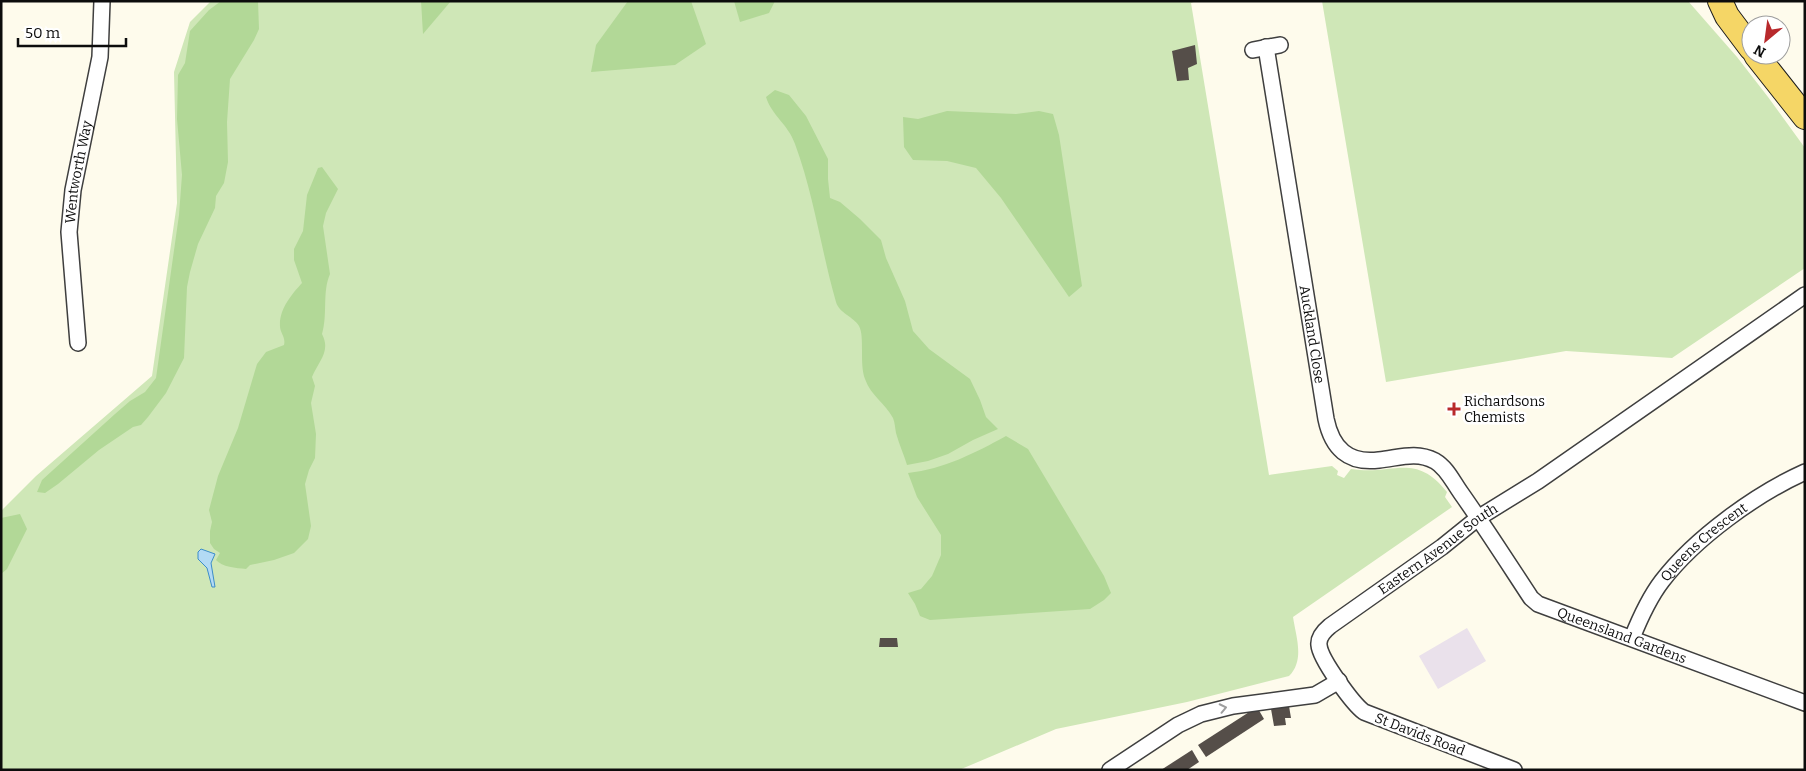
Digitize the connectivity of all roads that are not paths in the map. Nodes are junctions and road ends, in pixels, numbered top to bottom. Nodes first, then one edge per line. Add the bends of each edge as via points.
1 (102, 1) edge
2 (1720, 1) edge
3 (1741, 35) edge
4 (1266, 47) dead end
5 (1764, 65) edge
6 (1805, 117) edge
7 (1805, 296) edge
8 (78, 343) dead end
9 (1805, 472) edge
10 (1478, 518) junction
11 (1632, 638) junction
12 (1339, 681) junction
13 (1805, 703) edge
14 (1110, 770) edge
15 (1514, 770) edge

1 - 8 street, Wentworth Way via 100,57 73,190 69,232
2 - 3 main road
4 - 10 street, Auckland Close via 1331,438 1344,453 1360,460 1412,455 1436,462 1446,471
5 - 6 main road
7 - 10 street, Eastern Avenue South via 1538,481
9 - 11 street, Queens Crescent via 1786,480 1748,505 1684,556 1661,582
10 - 11 street, Queensland Gardens via 1538,604
10 - 12 street, Eastern Avenue South via 1324,631 1319,642 1320,651
11 - 13 street, Queensland Gardens
14 -> 12 street via 1178,725 1213,710 1315,695
12 - 15 street, St Davids Road via 1354,704 1364,712

